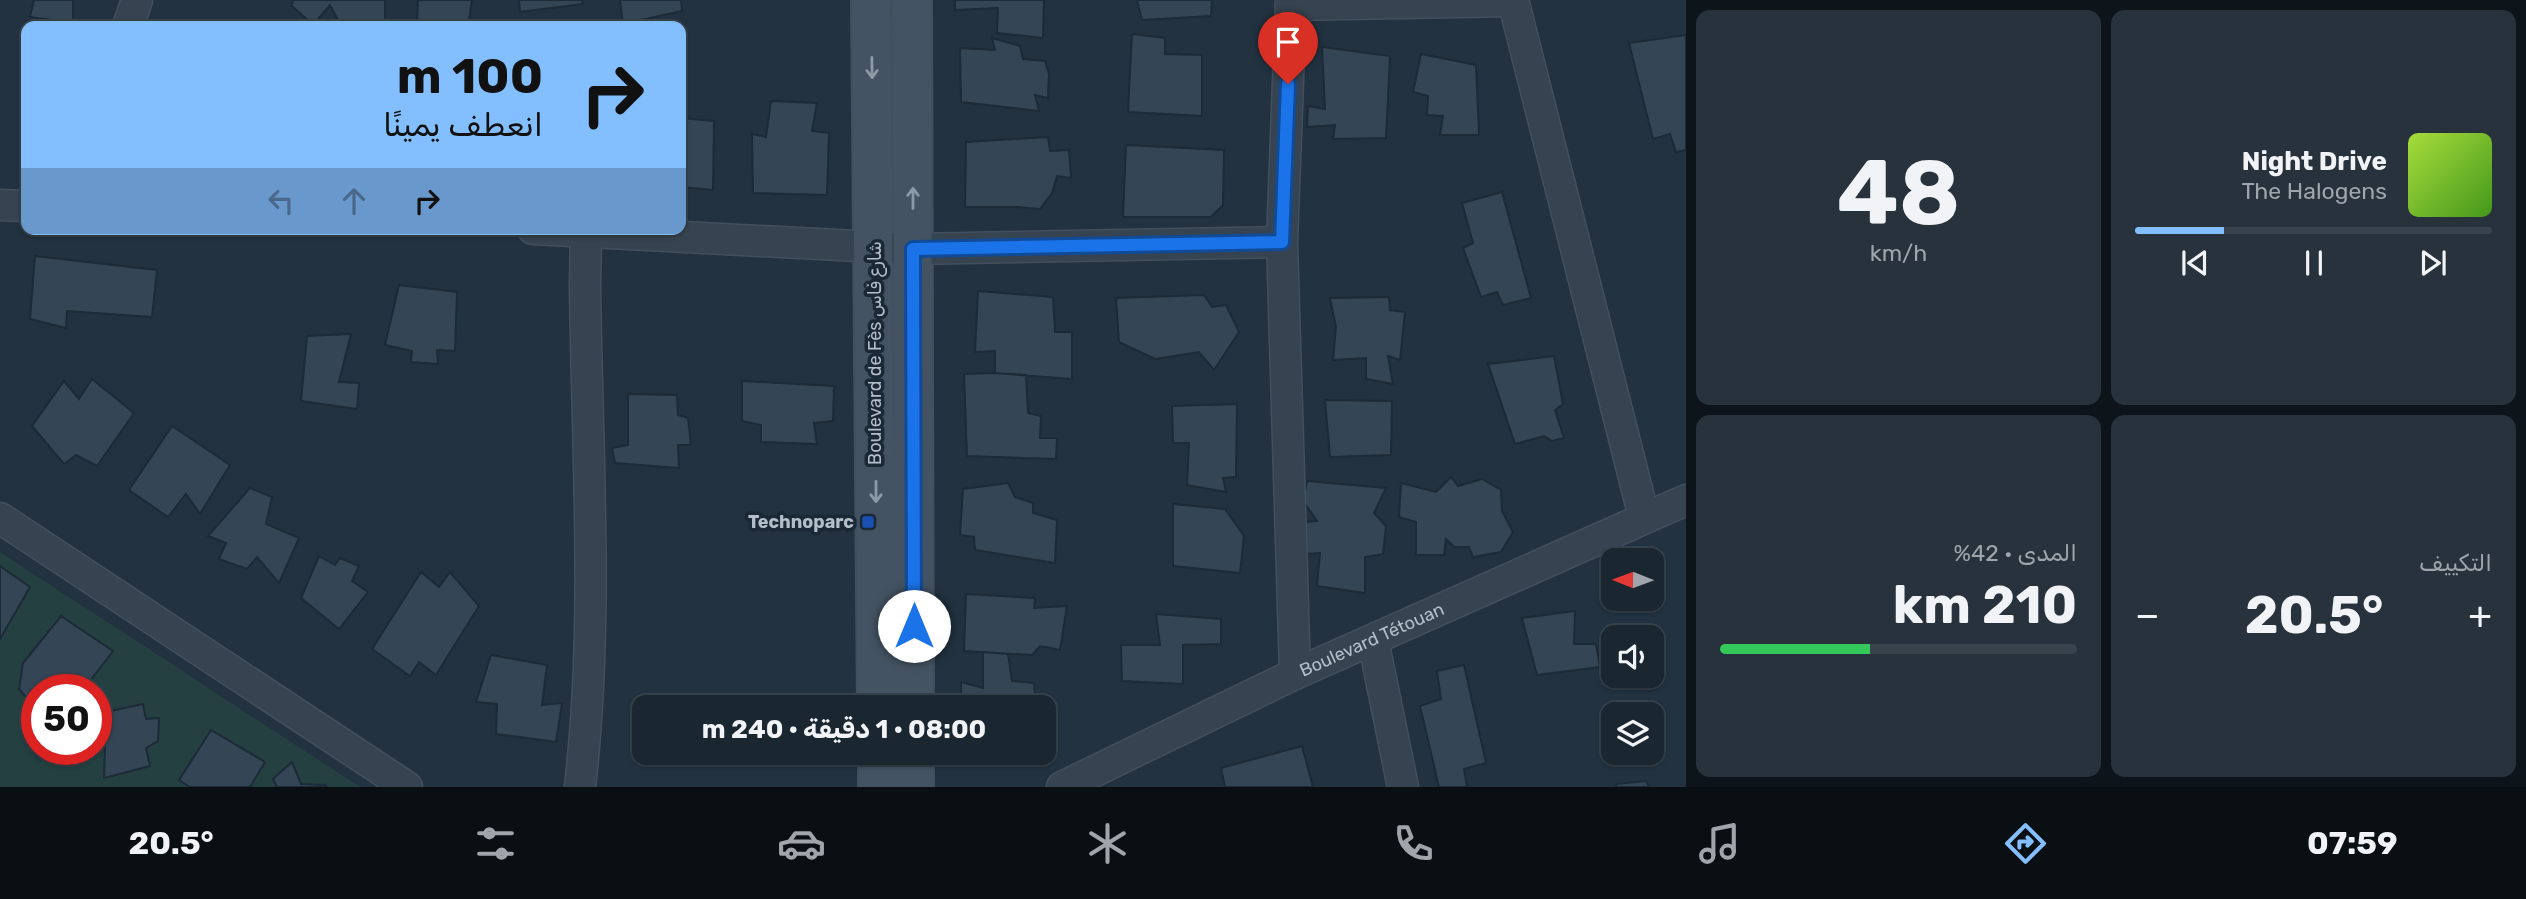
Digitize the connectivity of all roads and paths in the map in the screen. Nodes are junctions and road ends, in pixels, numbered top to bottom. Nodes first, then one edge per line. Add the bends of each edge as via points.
1 (137, 0) edge
2 (871, 0) edge
3 (912, 0) edge
4 (1513, 1) edge
5 (1291, 2) edge
6 (130, 21) edge
7 (0, 205) edge
8 (21, 206) edge
9 (586, 235) edge
10 (644, 235) edge
11 (1282, 242) junction
12 (875, 247) junction
13 (913, 249) junction
14 (1686, 500) edge
15 (1644, 517) junction
16 (0, 518) edge
17 (1373, 640) junction
18 (1295, 674) junction
19 (877, 695) edge
20 (914, 695) edge
21 (878, 765) edge
22 (914, 765) edge
23 (407, 787) edge
24 (580, 787) edge
25 (878, 787) edge
26 (914, 787) edge
27 (1062, 787) edge
28 (1404, 787) edge

1 - 6 street
2 -> 12 main road, Boulevard de Fès شارع فاس
13 -> 3 main road
4 - 5 street
4 - 15 street
5 - 11 street
7 - 8 street
9 - 24 street via 590,638
10 - 12 street
11 - 13 street
11 - 18 street
12 - 13 street
12 -> 19 main road, Boulevard de Fès شارع فاس
13 - 20 main road
14 - 15 street, Boulevard Tétouan
15 - 17 street, Boulevard Tétouan
16 - 23 street
17 - 18 street, Boulevard Tétouan
17 - 28 street
18 - 27 street, Boulevard Tétouan
21 - 25 main road
22 - 26 main road

